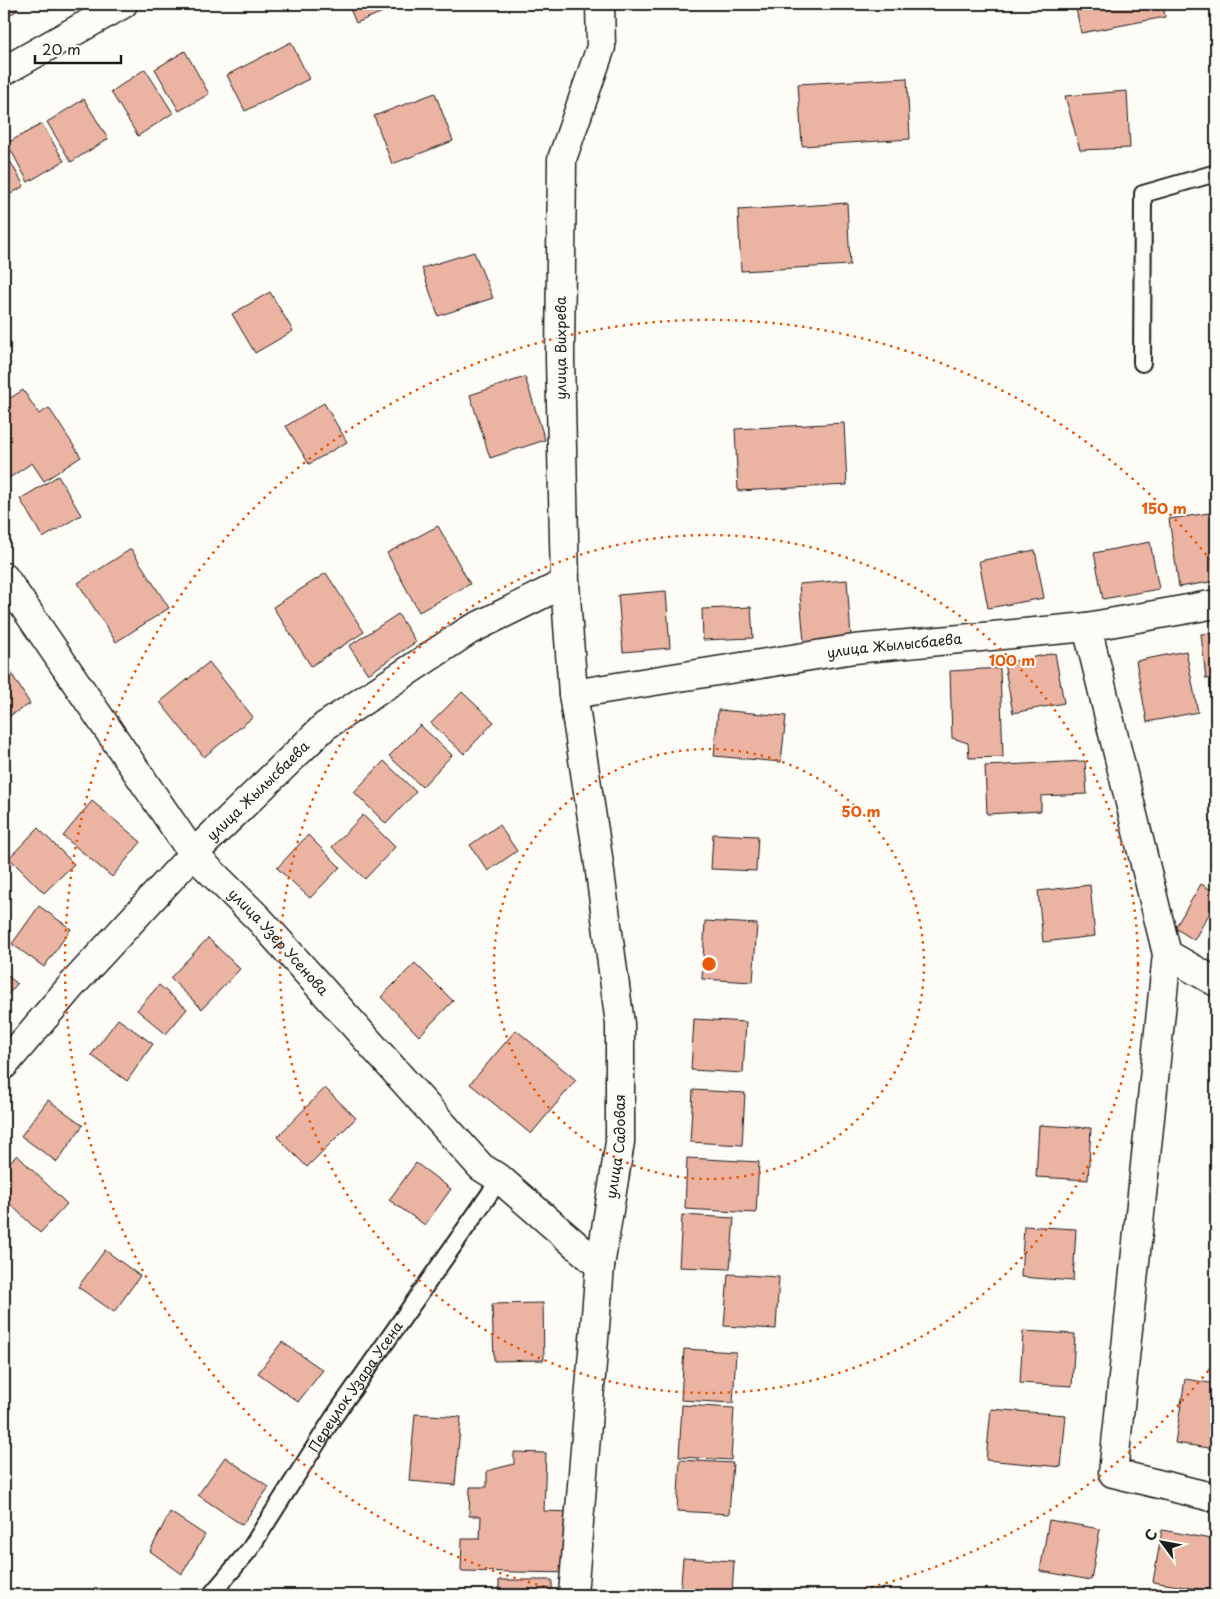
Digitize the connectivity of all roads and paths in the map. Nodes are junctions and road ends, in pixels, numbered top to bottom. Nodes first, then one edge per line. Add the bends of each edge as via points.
1 (123, 4) edge
2 (600, 4) edge
3 (4, 72) edge
4 (1216, 173) edge
5 (1142, 363) dead end
6 (4, 576) edge
7 (565, 583) junction
8 (1216, 604) edge
9 (1087, 627) junction
10 (573, 696) junction
11 (193, 854) junction
12 (1167, 954) junction
13 (1216, 982) edge
14 (4, 1065) edge
15 (500, 1179) junction
16 (600, 1266) junction
17 (1216, 1498) edge
18 (210, 1595) edge
19 (573, 1595) edge

1 - 3 street
2 - 7 street, улица Вихрева via 601,47 562,159 560,359
4 - 5 lane via 1143,194
6 - 11 street, улица Узер Усенова
7 - 10 street, улица Вихрева
7 - 11 street, улица Жылысбаева via 468,631 325,726
8 - 9 street, улица Жылысбаева
9 - 10 street, улица Жылысбаева via 854,649
9 - 12 street
10 - 16 street, улица Садовая via 620,1024 620,1142
11 - 14 street, улица Жылысбаева via 72,984
11 - 15 street, улица Узер Усенова via 259,919 481,1167
12 - 13 street
12 - 17 street via 1113,1473
15 - 16 street, улица Узер Усенова
15 - 18 lane, Переулок Узара Усена via 333,1418 250,1549
16 - 19 street, улица Садовая

